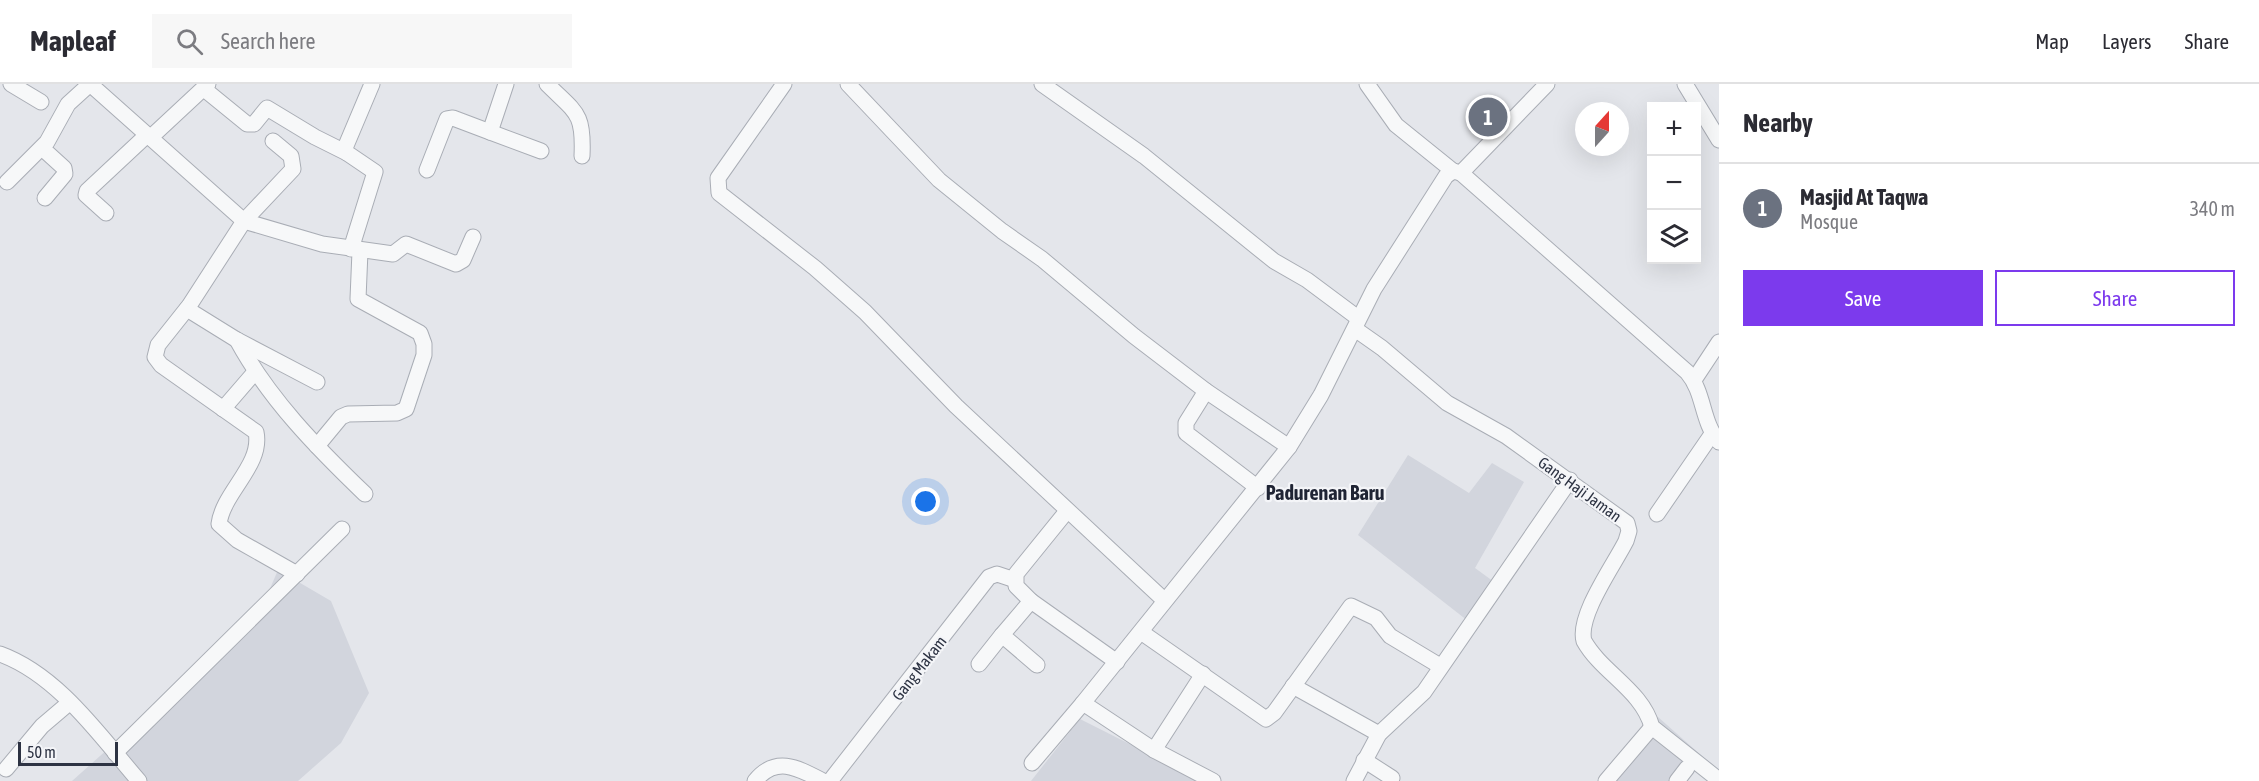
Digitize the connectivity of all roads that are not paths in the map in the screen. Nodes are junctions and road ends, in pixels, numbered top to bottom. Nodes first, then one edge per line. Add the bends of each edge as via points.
1 (10, 84) edge
2 (90, 84) edge
3 (372, 84) edge
4 (506, 84) edge
5 (547, 84) edge
6 (784, 84) edge
7 (848, 84) edge
8 (1042, 84) edge
9 (1367, 84) edge
10 (1547, 84) edge
11 (1685, 84) edge
12 (206, 86) edge
13 (41, 102) dead end
14 (490, 132) junction
15 (148, 137) junction
16 (1719, 140) edge
17 (273, 141) dead end
18 (42, 148) junction
19 (541, 151) dead end
20 (347, 153) junction
21 (582, 156) dead end
22 (427, 170) dead end
23 (1457, 172) junction
24 (7, 182) dead end
25 (45, 198) dead end
26 (106, 213) dead end
27 (244, 220) junction
28 (472, 237) dead end
29 (355, 250) junction
30 (187, 309) junction
31 (1357, 324) junction
32 (237, 340) junction
33 (1719, 342) edge
34 (255, 372) junction
35 (1694, 380) junction
36 (317, 382) dead end
37 (1206, 391) junction
38 (223, 410) junction
39 (1715, 438) edge
40 (317, 446) junction
41 (1289, 447) junction
42 (1570, 480) junction
43 (1258, 488) junction
44 (365, 494) dead end
45 (1067, 511) junction
46 (1657, 514) dead end
47 (342, 529) dead end
48 (297, 574) junction
49 (1015, 580) junction
50 (1164, 600) junction
51 (1031, 601) junction
52 (1141, 632) junction
53 (1002, 635) junction
54 (0, 654) edge
55 (1117, 662) junction
56 (979, 664) dead end
57 (1037, 664) dead end
58 (1440, 666) junction
59 (1203, 674) junction
60 (1293, 686) junction
61 (1083, 703) junction
62 (69, 704) junction
63 (1652, 727) junction
64 (1379, 734) junction
65 (1154, 750) junction
66 (115, 753) junction
67 (1364, 760) junction
68 (1032, 763) dead end
69 (1687, 768) dead end
70 (6, 769) dead end
71 (1392, 778) dead end
72 (1719, 780) edge
73 (139, 781) edge
74 (754, 781) edge
75 (823, 781) edge
76 (830, 781) edge
77 (1213, 781) edge
78 (1354, 781) edge
79 (1606, 781) edge
80 (1677, 781) edge

1 - 13 street
2 - 15 street
2 - 18 street via 68,104 54,134
3 - 20 street via 345,148
4 - 14 street
5 - 21 street via 582,122
6 - 45 street via 718,178 719,193 866,312 956,406
7 - 37 street via 939,180
8 - 31 street, Gang Haji Jaman via 1153,162 1274,261 1307,280
9 - 23 street via 1396,125
10 - 23 street
11 - 16 street
12 - 15 street
12 - 20 street via 247,124 254,124 267,108
14 - 19 street
14 - 22 street via 447,119
15 - 26 street via 87,191
15 - 27 street
17 - 27 street via 291,156 293,169
18 - 24 street
18 - 25 street via 64,168 65,174
20 - 29 street via 375,172
23 - 31 street via 1446,176
23 - 35 street
27 - 29 street
27 - 30 street
28 - 29 street via 458,264 404,243 393,254
29 - 40 street via 358,299 420,333 424,355 406,409 340,417
30 - 32 street
30 - 38 street via 158,345 155,357
31 - 41 street
31 - 42 street, Gang Haji Jaman via 1447,403 1480,420
32 - 34 street
32 - 36 street
33 - 35 street
34 - 38 street
34 - 40 street
35 - 39 street via 1700,390 1706,425
37 - 41 street
37 - 43 street via 1186,423 1186,433
38 - 48 street via 256,432 258,443 221,510 219,524 237,540
39 - 46 street
40 - 44 street
41 - 43 street
42 - 58 street
42 - 63 street, Gang Haji Jaman via 1627,522 1626,541 1588,608 1582,634 1588,648 1634,694
43 - 50 street
45 - 49 street via 1032,552
45 - 50 street
47 - 48 street
48 - 66 street
49 - 51 street
49 - 76 street, Gang Makam via 997,574 989,577
50 - 52 street
51 - 53 street
51 - 55 street
52 - 55 street
52 - 59 street
53 - 56 street
53 - 57 street
54 - 62 street via 42,677
55 - 61 street
58 - 60 street via 1392,638 1376,618 1351,606
58 - 64 street via 1424,692
59 - 60 street via 1266,719
59 - 65 street
60 - 64 street
61 - 65 street
61 - 68 street
62 - 66 street
62 - 70 street via 42,726
63 - 72 street, Gang Haji Jaman
63 - 79 street
64 - 67 street
65 - 77 street
66 - 73 street
67 - 71 street
67 - 78 street
69 - 80 street
74 - 75 street via 773,766 789,765

